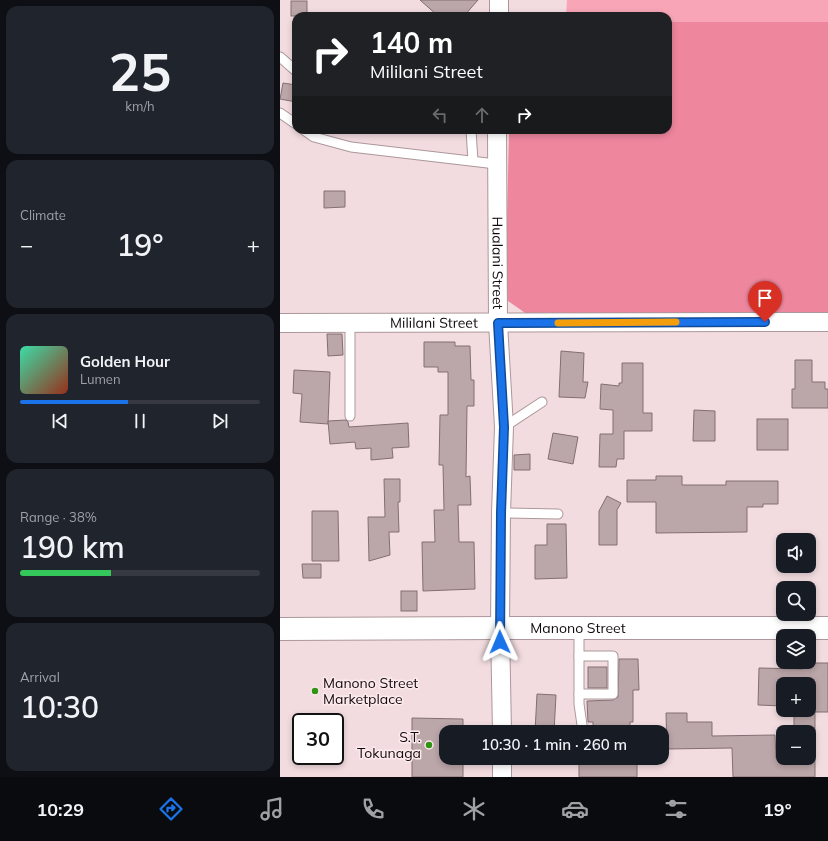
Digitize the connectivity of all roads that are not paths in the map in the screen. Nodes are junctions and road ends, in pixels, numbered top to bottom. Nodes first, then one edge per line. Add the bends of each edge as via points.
1 (499, 0) edge
2 (498, 12) edge
3 (280, 57) edge
4 (292, 68) edge
5 (280, 113) edge
6 (292, 121) edge
7 (310, 134) edge
8 (472, 134) edge
9 (497, 134) edge
10 (473, 161) junction
11 (496, 164) junction
12 (828, 322) edge
13 (280, 323) edge
14 (350, 323) junction
15 (498, 323) junction
16 (542, 402) dead end
17 (350, 416) dead end
18 (504, 427) junction
19 (501, 513) junction
20 (558, 514) dead end
21 (500, 628) junction
22 (580, 628) junction
23 (828, 628) edge
24 (280, 629) edge
25 (579, 656) junction
26 (579, 694) junction
27 (502, 725) edge
28 (582, 725) edge
29 (502, 765) edge
30 (502, 777) edge

1 - 2 street
3 - 4 lane
5 - 6 lane
7 - 10 lane via 351,147
8 - 10 lane
9 - 11 street, Hualani Street
10 - 11 lane
11 - 15 street, Hualani Street
12 - 15 street, Mililani Street
13 - 14 street, Mililani Street
14 - 15 street, Mililani Street
14 - 17 lane
15 - 18 street, Hualani Street
16 - 18 lane
18 - 19 street, Hualani Street
19 - 20 lane
19 - 21 street, Hualani Street
21 - 22 street, Manono Street
21 - 24 street, Manono Street
21 - 27 street, Hualani Street
22 - 23 street, Manono Street
22 - 25 lane
25 - 26 lane
25 - 26 lane via 613,656 613,694
26 - 28 lane
29 - 30 street

